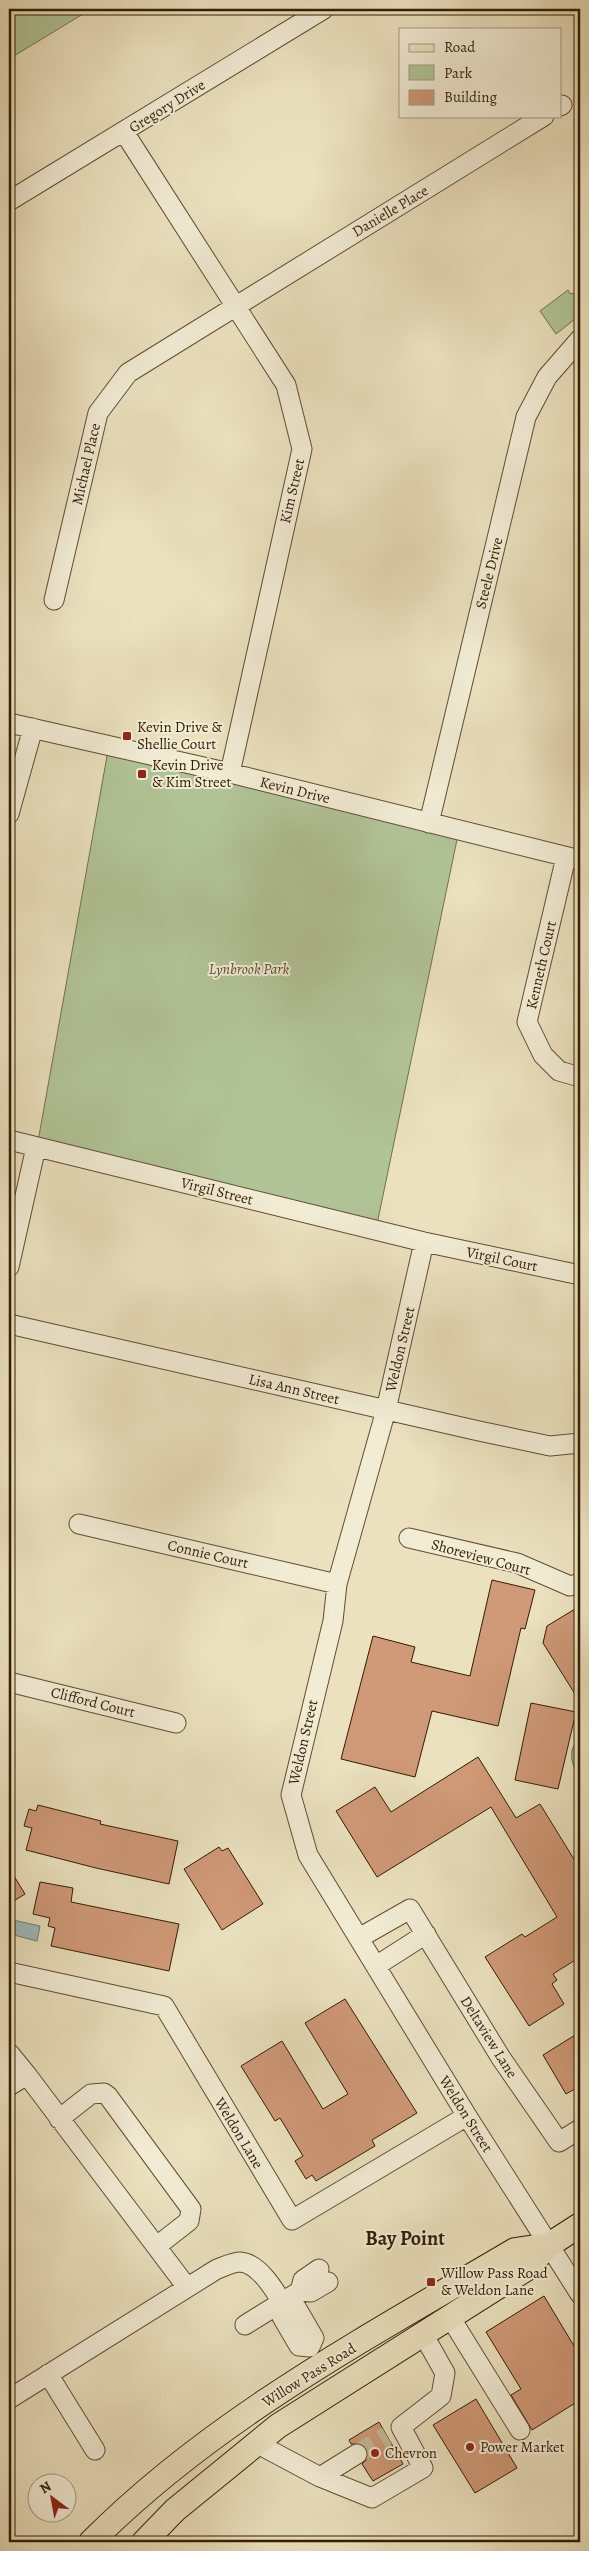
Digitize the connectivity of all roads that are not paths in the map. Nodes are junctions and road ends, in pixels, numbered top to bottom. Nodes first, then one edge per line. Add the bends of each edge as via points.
1 (324, 9) edge
2 (541, 118) edge
3 (124, 132) junction
4 (9, 201) edge
5 (235, 305) junction
6 (580, 339) edge
7 (54, 600) dead end
8 (9, 723) edge
9 (34, 728) junction
10 (230, 773) junction
11 (9, 814) edge
12 (429, 823) junction
13 (573, 859) edge
14 (580, 1077) edge
15 (9, 1140) edge
16 (36, 1147) junction
17 (424, 1242) junction
18 (9, 1267) edge
19 (580, 1275) edge
20 (9, 1324) edge
21 (386, 1410) junction
22 (580, 1443) edge
23 (79, 1524) dead end
24 (409, 1538) dead end
25 (580, 1583) edge
26 (337, 1584) junction
27 (9, 1682) edge
28 (176, 1723) dead end
29 (426, 1934) junction
30 (359, 1938) junction
31 (376, 1966) junction
32 (9, 1972) edge
33 (9, 2053) edge
34 (27, 2075) junction
35 (9, 2086) edge
36 (467, 2116) junction
37 (59, 2119) junction
38 (580, 2129) edge
39 (580, 2225) edge
40 (549, 2245) junction
41 (157, 2246) junction
42 (323, 2276) dead end
43 (186, 2286) junction
44 (580, 2294) edge
45 (284, 2306) junction
46 (450, 2317) junction
47 (245, 2325) dead end
48 (422, 2334) junction
49 (316, 2356) junction
50 (48, 2374) junction
51 (9, 2399) edge
52 (520, 2430) dead end
53 (256, 2443) junction
54 (95, 2450) dead end
55 (357, 2454) tunnel mouth
56 (320, 2477) junction
57 (91, 2542) edge
58 (144, 2542) edge

1 - 3 street, Gregory Drive
2 - 5 street, Danielle Place
3 - 4 street, Gregory Drive
3 - 5 street, Kim Street
5 - 7 street, Michael Place via 128,373 98,413
5 - 10 street, Kim Street via 286,385 302,449
6 - 12 street, Steele Drive via 547,377 526,417
8 - 9 street, Kevin Drive
9 - 10 street, Kevin Drive
9 - 11 street
10 - 12 street, Kevin Drive
12 - 13 street, Kevin Drive
13 - 14 street, Kenneth Court via 527,1022 542,1055 559,1071
15 - 16 street, Virgil Street
16 - 17 street, Virgil Street
16 - 18 street
17 - 19 street, Virgil Court
17 - 21 street, Weldon Street
20 - 21 street, Lisa Ann Street
21 - 22 street, Lisa Ann Street via 550,1446
21 - 26 street, Weldon Street
23 - 26 street, Connie Court
24 - 25 street, Shoreview Court via 517,1563 570,1586
26 - 30 street, Weldon Street via 333,1621 291,1795 308,1855
27 - 28 street, Clifford Court
29 - 30 street, Deltaview Lane via 410,1908
29 - 31 street
29 - 38 street, Deltaview Lane via 501,2058 559,2142
30 - 31 street, Weldon Street
31 - 36 street, Weldon Street
32 - 36 street, Weldon Lane via 164,2006 292,2220
33 - 34 street
34 - 35 street
34 - 37 street
36 - 40 street, Weldon Street
37 - 41 street
37 - 41 street via 91,2094 104,2093 108,2096 191,2209 189,2221
39 - 40 main road, Willow Pass Road
40 - 44 street, Weldon Street
40 - 46 main road, Willow Pass Road via 526,2269
40 - 49 main road, Willow Pass Road via 515,2250
41 - 43 street
42 - 45 street via 311,2292 300,2291
43 - 45 street via 217,2268 240,2262 256,2269
43 - 50 street
45 - 47 street
45 - 49 street via 282,2317 299,2346
46 - 48 main road, Willow Pass Road
46 - 52 street
48 - 53 main road, Willow Pass Road
48 - 56 street via 445,2373 441,2396 394,2432 423,2468 372,2498
49 - 57 main road, Willow Pass Road via 205,2443
50 - 51 street
50 - 54 street
53 - 56 street
53 - 58 main road, Willow Pass Road via 175,2510
55 - 56 street

